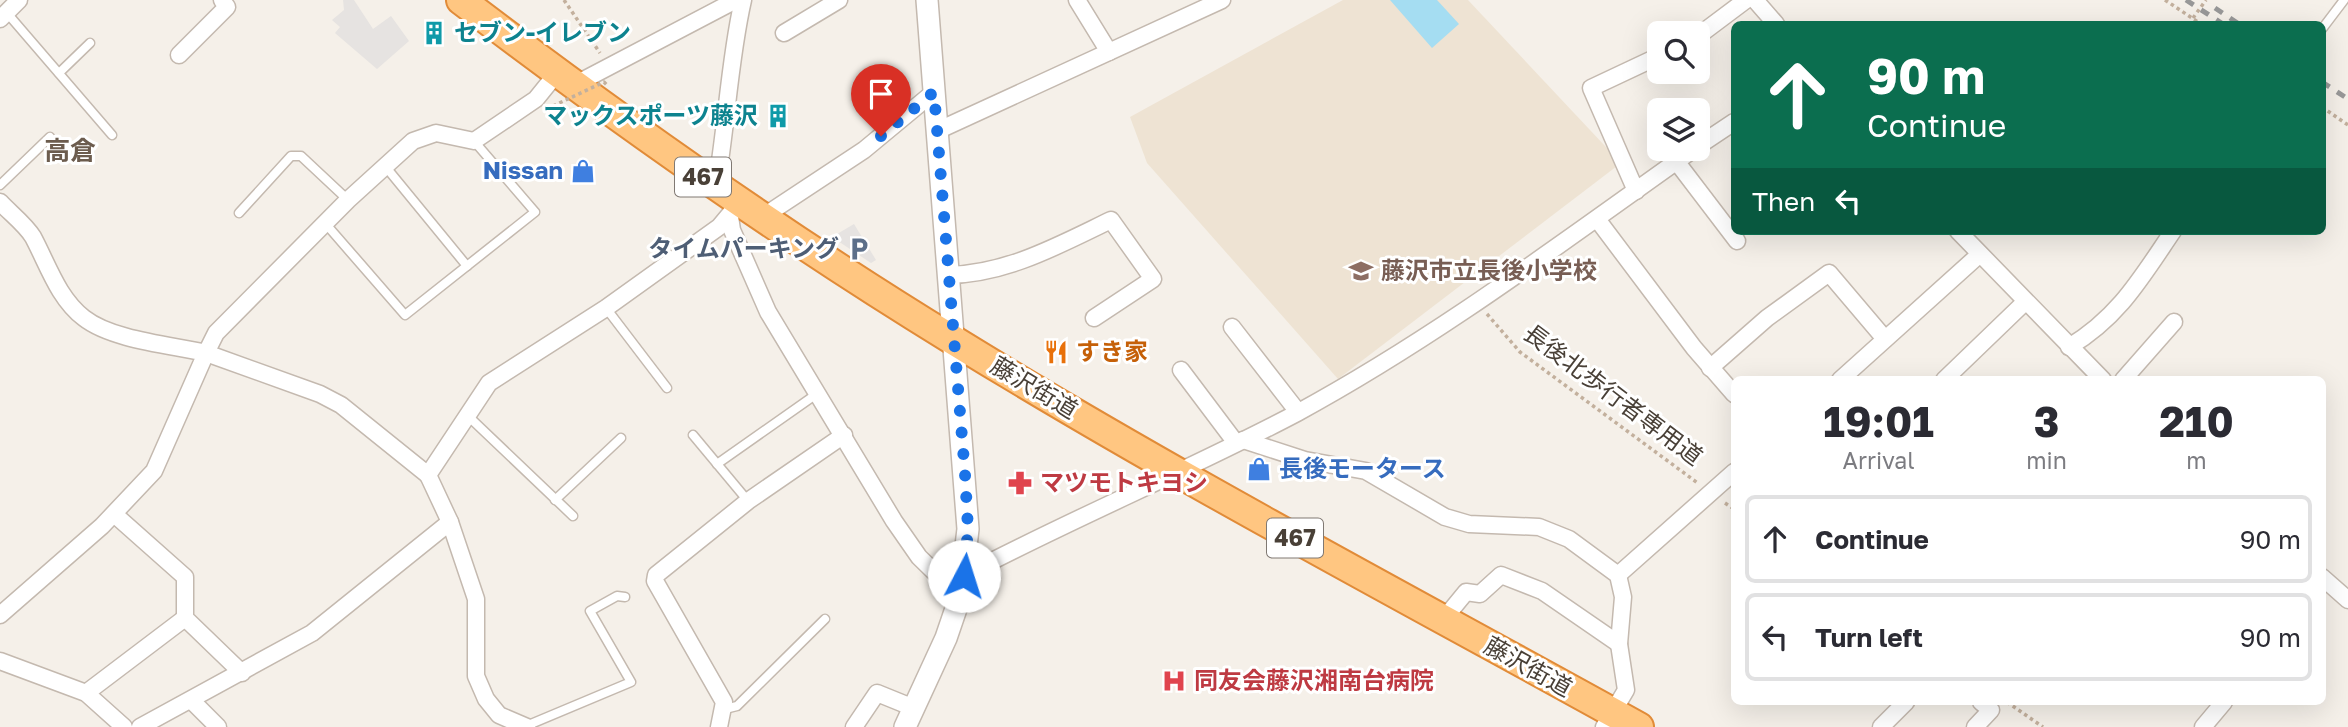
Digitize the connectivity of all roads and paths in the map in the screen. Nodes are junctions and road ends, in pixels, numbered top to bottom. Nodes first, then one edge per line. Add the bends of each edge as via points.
1 (19, 0) edge
2 (222, 0) edge
3 (461, 0) edge
4 (564, 0) edge
5 (736, 0) edge
6 (743, 0) edge
7 (839, 0) edge
8 (927, 0) edge
9 (1077, 0) edge
10 (1222, 0) edge
11 (2165, 0) edge
12 (2206, 0) edge
13 (2344, 0) edge
14 (1757, 2) edge
15 (3, 15) edge
16 (2193, 19) junction
17 (1773, 21) edge
18 (2196, 21) edge
19 (2326, 24) edge
20 (1710, 30) edge
21 (784, 33) dead end
22 (90, 43) dead end
23 (1109, 52) junction
24 (179, 55) dead end
25 (1647, 62) edge
26 (609, 66) junction
27 (59, 73) junction
28 (565, 79) junction
29 (607, 85) dead end
30 (934, 92) junction
31 (553, 106) dead end
32 (2326, 110) edge
33 (1731, 124) edge
34 (2348, 125) edge
35 (939, 130) junction
36 (112, 135) dead end
37 (50, 137) dead end
38 (1710, 138) edge
39 (474, 141) junction
40 (1676, 161) joint
41 (385, 166) junction
42 (0, 186) edge
43 (716, 187) junction
44 (1636, 191) junction
45 (348, 200) junction
46 (0, 202) edge
47 (743, 212) junction
48 (239, 213) dead end
49 (1597, 219) junction
50 (326, 223) junction
51 (1731, 233) edge
52 (1732, 235) edge
53 (1962, 235) edge
54 (2170, 235) edge
55 (1737, 241) dead end
56 (1980, 254) junction
57 (467, 266) junction
58 (948, 275) junction
59 (1476, 302) junction
60 (2025, 302) junction
61 (606, 308) junction
62 (1094, 318) dead end
63 (2174, 323) dead end
64 (1232, 327) dead end
65 (1885, 340) junction
66 (954, 341) junction
67 (2069, 347) junction
68 (206, 353) junction
69 (1710, 368) junction
70 (1181, 370) dead end
71 (1849, 376) edge
72 (1948, 376) edge
73 (2099, 376) edge
74 (2127, 376) edge
75 (667, 388) dead end
76 (1731, 391) edge
77 (818, 393) junction
78 (1298, 412) junction
79 (467, 415) junction
80 (693, 435) dead end
81 (844, 435) junction
82 (621, 438) dead end
83 (1240, 442) junction
84 (717, 464) junction
85 (1176, 472) junction
86 (428, 475) junction
87 (1731, 475) edge
88 (1712, 493) junction
89 (555, 500) junction
90 (748, 501) junction
91 (1731, 507) edge
92 (114, 514) junction
93 (573, 516) dead end
94 (450, 522) junction
95 (1618, 575) junction
96 (2326, 583) edge
97 (962, 586) junction
98 (625, 597) dead end
99 (2348, 600) edge
100 (0, 615) edge
101 (185, 618) junction
102 (825, 619) dead end
103 (1443, 620) junction
104 (1619, 644) junction
105 (0, 661) edge
106 (242, 673) junction
107 (86, 693) junction
108 (191, 700) junction
109 (1903, 705) edge
110 (1984, 705) edge
111 (2011, 705) edge
112 (2221, 705) edge
113 (725, 709) junction
114 (909, 717) edge
115 (1609, 720) edge
116 (124, 727) edge
117 (140, 727) edge
118 (218, 727) edge
119 (526, 727) edge
120 (719, 727) edge
121 (854, 727) edge
122 (1639, 727) edge
123 (1881, 727) edge
124 (1975, 727) edge
125 (2043, 727) edge
126 (2203, 727) edge

1 - 15 street
2 - 24 street via 227,7
3 - 28 highway, 藤沢街道 / 467
4 - 26 path
5 - 26 street
6 - 43 street
7 - 21 street
8 - 30 street
9 - 23 street
10 - 23 street
11 - 16 path
12 - 16 path
13 - 19 lane
14 - 17 street
14 - 20 street
15 - 27 lane
16 - 18 path
22 - 27 lane
23 - 35 street
25 - 44 street via 1591,88
26 - 28 street
27 - 36 lane
28 - 39 street
28 - 43 highway, 藤沢街道 / 467
29 - 31 path, bridge via 604,82
30 - 35 street
30 - 47 street via 864,150
32 - 34 path
33 - 38 street
35 - 58 street
37 - 42 lane
39 - 41 street via 436,133 413,141
39 - 57 lane via 535,212
40 - 44 street
40 - 51 street
41 - 45 street
41 - 57 lane
43 - 47 highway, 藤沢街道 / 467
44 - 49 street
45 - 48 lane via 301,156 291,156
45 - 50 street
46 - 68 street via 31,234 52,278 86,320 106,331
47 - 61 street
47 - 66 highway, 藤沢街道 / 467
47 - 77 street via 732,230 768,312
49 - 59 street
49 - 69 street
50 - 57 lane via 405,315
50 - 68 street via 216,333
52 - 55 street
53 - 56 street
54 - 67 street via 2132,291 2097,330
56 - 60 street
56 - 65 street
58 - 62 street via 971,275 1026,260 1111,220 1153,279
58 - 66 street
59 - 78 street
59 - 88 path, 長後北歩行者専用道 via 1520,352
60 - 67 street
60 - 72 street
61 - 75 lane
61 - 79 street via 489,383
63 - 74 street
64 - 78 street
65 - 69 street via 1829,273 1767,318
65 - 71 street
66 - 85 highway, 藤沢街道 / 467
66 - 97 street via 968,529
67 - 73 street
68 - 86 street via 341,405
68 - 92 street via 154,471
69 - 76 street
70 - 83 street
77 - 81 street
77 - 84 lane
78 - 83 street
79 - 86 street
79 - 89 lane
80 - 84 lane
81 - 90 street
81 - 97 street via 919,557
82 - 89 lane
83 - 85 street
83 - 95 street via 1366,471 1445,517 1469,524 1539,527 1569,539
84 - 90 lane
85 - 97 street via 1052,529
85 - 103 highway, 藤沢街道 / 467
86 - 94 street
87 - 88 street
88 - 91 path, 長後北歩行者専用道
88 - 95 street
89 - 93 lane
90 - 113 street via 654,581
92 - 100 street
92 - 101 street via 185,577
94 - 106 street via 312,633
94 - 119 street via 476,599 476,676 499,715
95 - 104 street via 1623,597
96 - 99 street
97 - 114 street via 946,638
98 - 119 lane via 617,596 590,611 631,682
101 - 106 street
101 - 107 street
102 - 113 lane via 737,706
103 - 104 street via 1466,592 1480,594 1501,575 1542,591
103 - 115 highway, 藤沢街道 / 467
104 - 115 street via 1626,690
105 - 107 street
106 - 108 street
107 - 116 street
108 - 117 street
108 - 118 street
109 - 123 street
110 - 124 street via 1991,710
111 - 125 path
112 - 126 street
113 - 120 street
114 - 121 street via 877,693
115 - 122 highway, 藤沢街道 / 467

